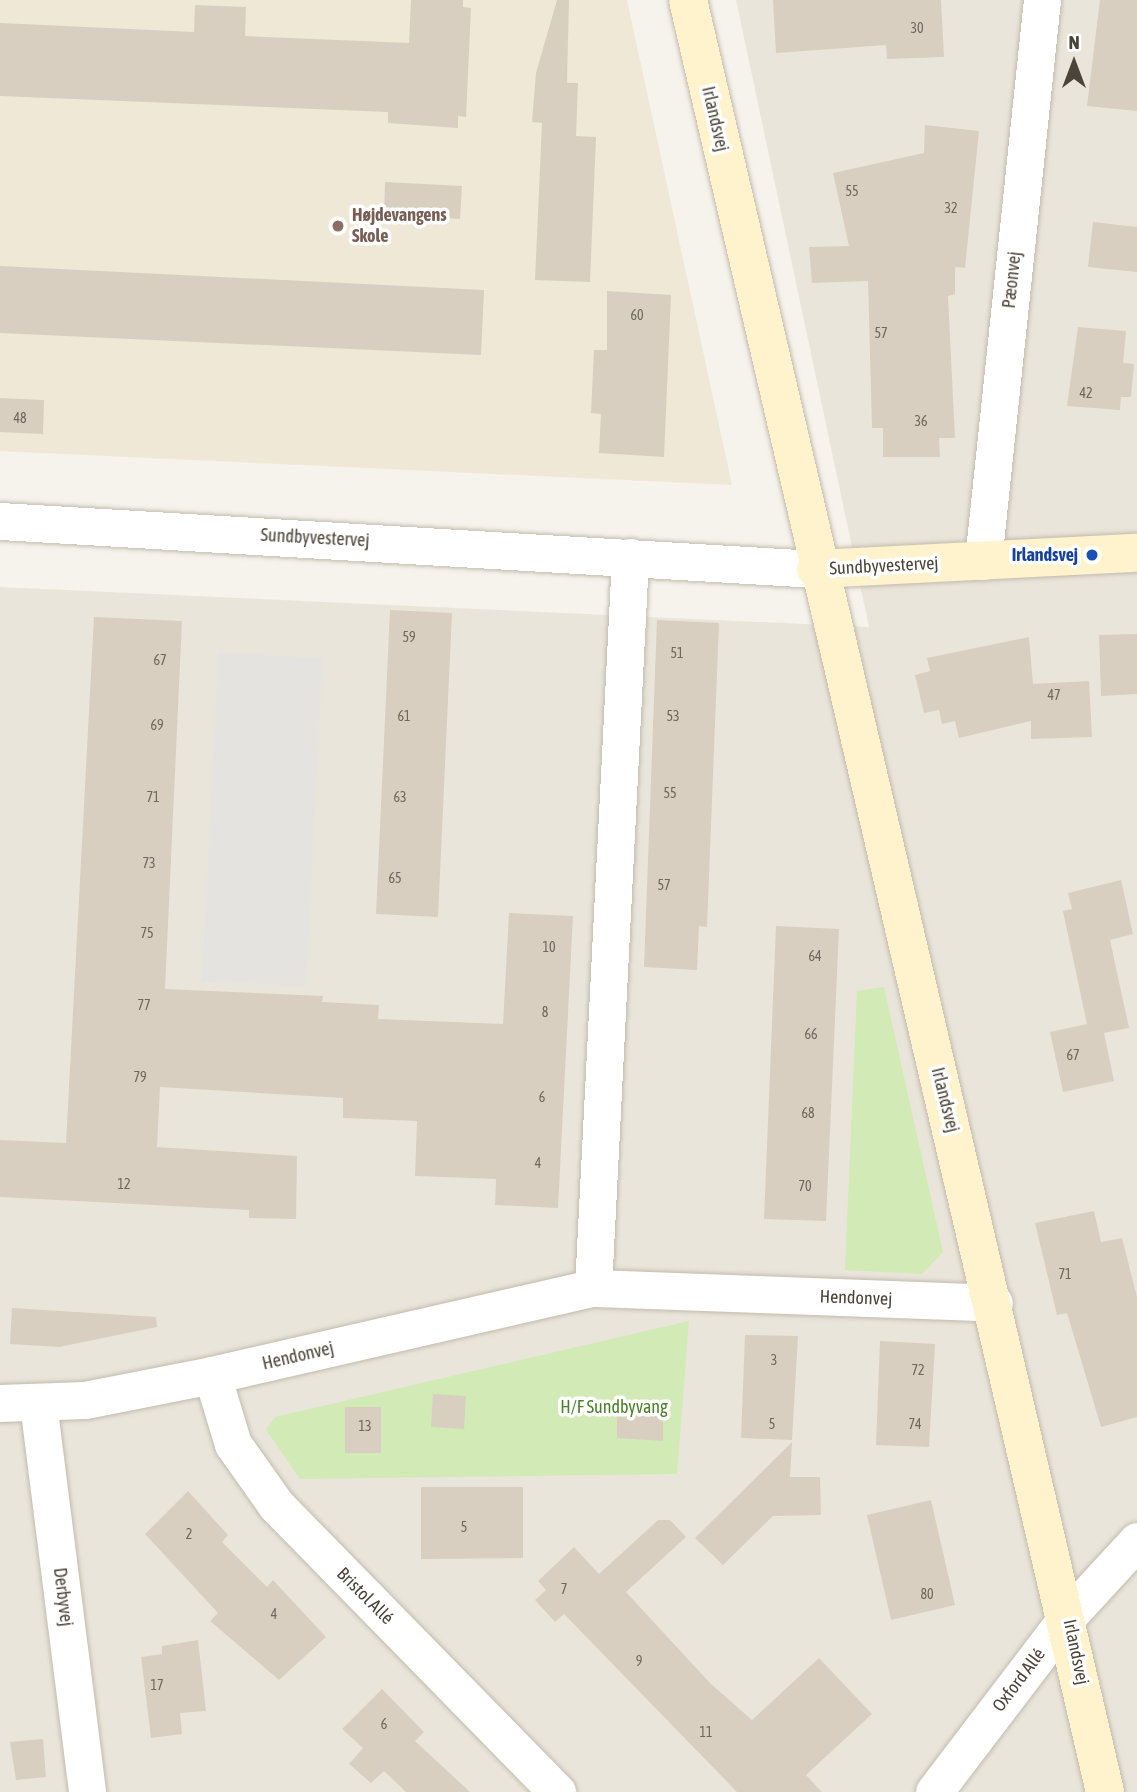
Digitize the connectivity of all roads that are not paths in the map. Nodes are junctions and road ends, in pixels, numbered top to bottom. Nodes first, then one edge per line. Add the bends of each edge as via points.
1 (688, 0) edge
2 (1042, 0) edge
3 (0, 522) edge
4 (1137, 553) edge
5 (630, 557) junction
6 (983, 561) junction
7 (816, 569) junction
8 (593, 1288) junction
9 (993, 1303) junction
10 (212, 1375) junction
11 (0, 1403) edge
12 (38, 1403) junction
13 (1137, 1541) edge
14 (1068, 1616) junction
15 (87, 1792) edge
16 (557, 1792) edge
17 (934, 1792) edge
18 (1105, 1792) edge

1 - 7 street, Irlandsvej
2 - 6 street, Pæonvej
3 - 5 street, Sundbyvestervej
4 - 6 street, Sundbyvestervej
5 - 7 street, Sundbyvestervej
5 - 8 street
6 - 7 street, Sundbyvestervej
7 - 9 street, Irlandsvej
8 - 9 street, Hendonvej
8 - 10 street, Hendonvej
9 - 14 street, Irlandsvej
10 - 12 street, Hendonvej
10 - 16 street, Bristol Allé via 233,1444 276,1505
11 - 12 street, Hendonvej
12 - 15 street, Derbyvej
13 - 14 street, Oxford Allé
14 - 17 street, Oxford Allé
14 - 18 street, Irlandsvej

